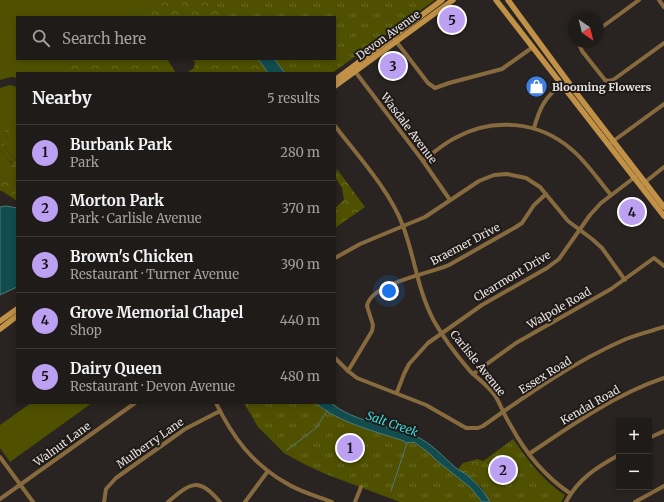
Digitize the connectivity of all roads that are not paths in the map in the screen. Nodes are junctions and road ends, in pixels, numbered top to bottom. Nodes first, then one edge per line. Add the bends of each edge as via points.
1 (442, 0) edge
2 (453, 0) edge
3 (496, 0) edge
4 (508, 0) edge
5 (639, 0) edge
6 (659, 0) edge
7 (664, 7) edge
8 (604, 26) edge
9 (392, 37) junction
10 (397, 42) junction
11 (664, 43) edge
12 (533, 47) junction
13 (581, 48) edge
14 (353, 70) junction
15 (336, 79) edge
16 (565, 82) junction
17 (336, 85) edge
18 (664, 104) edge
19 (336, 127) edge
20 (534, 128) junction
21 (611, 143) junction
22 (422, 161) junction
23 (664, 167) edge
24 (637, 176) junction
25 (642, 183) junction
26 (546, 194) junction
27 (611, 195) junction
28 (450, 200) junction
29 (664, 207) edge
30 (664, 216) edge
31 (403, 227) junction
32 (579, 230) junction
33 (336, 257) edge
34 (664, 266) edge
35 (418, 276) junction
36 (625, 280) junction
37 (16, 310) edge
38 (16, 317) edge
39 (0, 321) edge
40 (664, 327) edge
41 (0, 329) edge
42 (442, 333) junction
43 (336, 359) edge
44 (348, 371) junction
45 (473, 374) junction
46 (664, 378) edge
47 (397, 392) junction
48 (134, 404) edge
49 (216, 404) edge
50 (220, 411) junction
51 (503, 412) junction
52 (664, 431) edge
53 (652, 437) edge
54 (529, 454) junction
55 (616, 457) edge
56 (0, 458) edge
57 (268, 472) junction
58 (21, 485) junction
59 (664, 486) edge
60 (361, 487) dead end
61 (571, 494) junction
62 (0, 499) edge
63 (33, 502) edge
64 (104, 502) edge
65 (168, 502) edge
66 (220, 502) edge
67 (245, 502) edge
68 (332, 502) edge
69 (355, 502) edge
70 (566, 502) edge
71 (635, 502) edge

1 - 9 main road, Devon Avenue
2 - 10 main road, Devon Avenue
3 - 12 main road
4 - 16 main road
5 - 8 street
6 - 7 street
9 - 10 street
9 - 14 main road, Devon Avenue
10 - 12 street via 428,83 435,88 502,70
10 - 14 main road, Devon Avenue
11 - 13 street via 608,81
12 - 16 main road
14 - 15 main road, Devon Avenue
14 - 17 main road, Devon Avenue
14 - 22 street, Wasdale Avenue
16 - 20 street via 546,99 538,113
16 - 21 main road
18 - 21 street
19 - 31 street, Carlisle Avenue via 384,191
20 - 22 street via 505,124 470,131 454,138
20 - 27 street via 555,137 572,150
21 - 24 main road
22 - 28 street, Wasdale Avenue
23 - 25 street
24 - 25 main road
24 - 27 street, Clearmont Drive
25 - 29 main road
25 - 30 main road
26 - 28 street via 526,178 501,174 486,177
26 - 32 street via 568,221
26 - 35 street, Braemer Drive via 516,227 449,265
27 - 32 street, Clearmont Drive
28 - 31 street via 425,217
31 - 33 street via 360,244
31 - 35 street, Carlisle Avenue
32 - 36 street via 602,248
32 - 42 street, Clearmont Drive via 559,259 482,305
34 - 36 street, Walpole Road via 654,258
35 - 42 street, Carlisle Avenue via 428,308
35 - 44 street, Braemer Drive via 386,286 370,296 367,306 373,325 372,331
36 - 45 street, Walpole Road via 516,343
37 - 39 main road
38 - 41 main road
40 - 51 street, Essex Road via 601,351 542,385
42 - 45 street, Carlisle Avenue
42 - 47 street, Clearmont Drive via 428,343 409,364
43 - 44 street, Essex Road
44 - 47 street, Essex Road via 366,382
45 - 51 street, Carlisle Avenue via 495,395
46 - 54 street, Kendal Road via 610,403
47 - 51 street, Essex Road via 466,428 478,428
48 - 58 street, Walnut Lane
49 - 50 street
50 - 57 street via 244,448
50 - 64 street, Mulberry Lane via 185,429 116,478 106,489
51 - 54 street, Carlisle Avenue
52 - 53 street
54 - 61 street, Carlisle Avenue via 546,475
55 - 61 street via 593,470
56 - 58 street
57 - 67 street
57 - 68 street via 295,488
58 - 62 street, Walnut Lane
58 - 63 street
59 - 71 street
60 - 69 street
61 - 70 street
65 - 66 street via 186,488 196,485 208,489

